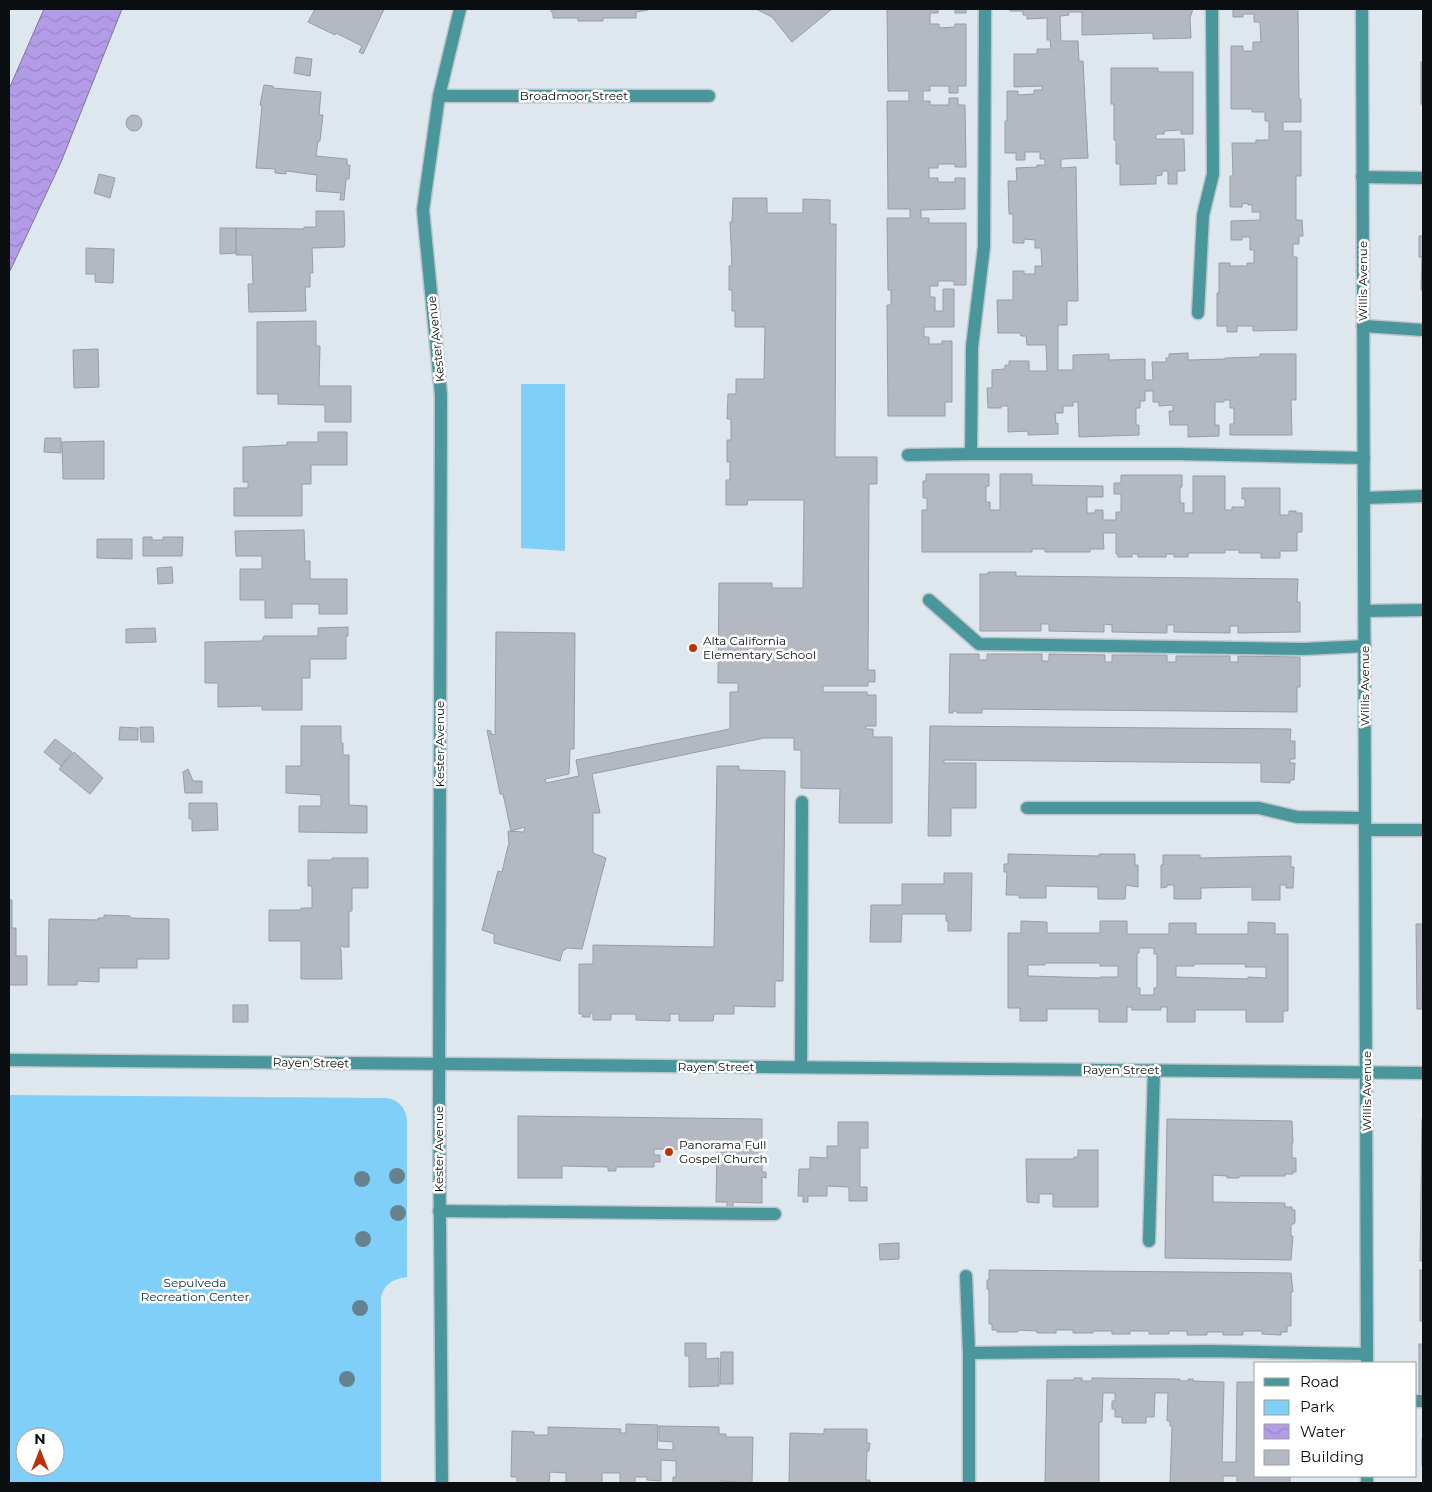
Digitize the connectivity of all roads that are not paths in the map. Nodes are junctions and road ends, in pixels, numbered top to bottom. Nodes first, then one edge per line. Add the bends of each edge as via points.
1 (460, 9) edge
2 (984, 9) edge
3 (1212, 9) edge
4 (1362, 9) edge
5 (439, 96) junction
6 (709, 96) dead end
7 (1362, 177) junction
8 (1423, 178) edge
9 (1198, 313) dead end
10 (1363, 326) junction
11 (1423, 330) edge
12 (971, 454) junction
13 (908, 455) dead end
14 (1364, 458) junction
15 (1423, 496) edge
16 (1364, 498) junction
17 (929, 600) dead end
18 (1423, 610) edge
19 (1364, 611) junction
20 (1364, 646) junction
21 (802, 802) dead end
22 (1027, 808) dead end
23 (1365, 824) junction
24 (1423, 830) edge
25 (9, 1060) edge
26 (439, 1064) junction
27 (801, 1067) junction
28 (1154, 1070) junction
29 (1367, 1072) junction
30 (1423, 1073) edge
31 (439, 1211) junction
32 (775, 1214) dead end
33 (1149, 1242) dead end
34 (966, 1276) dead end
35 (969, 1353) junction
36 (1367, 1359) edge
37 (442, 1483) edge
38 (969, 1483) edge

1 - 5 street, Kester Avenue
2 - 12 street via 984,247 972,347
3 - 9 street via 1213,174 1204,215
4 - 7 street, Willis Avenue
5 - 6 street, Broadmoor Street
5 - 26 street, Kester Avenue via 423,210 441,395
7 - 8 street
7 - 10 street, Willis Avenue
10 - 11 street
10 - 14 street, Willis Avenue
12 - 13 street
12 - 14 street
14 - 16 street, Willis Avenue
15 - 16 street
16 - 19 street, Willis Avenue
17 - 20 street via 978,644 1304,649
18 - 19 street
19 - 20 street, Willis Avenue
20 - 23 street, Willis Avenue
21 - 27 street
22 - 23 street via 1259,808 1297,817
23 - 24 street
23 - 29 street, Willis Avenue
25 - 26 street, Rayen Street
26 - 27 street, Rayen Street
26 - 31 street, Kester Avenue
27 - 28 street, Rayen Street
28 - 29 street, Rayen Street
28 - 33 street
29 - 30 street, Rayen Street
29 - 36 street, Willis Avenue
31 - 32 street
31 - 37 street, Kester Avenue
34 - 35 street
35 - 36 street via 1212,1351
35 - 38 street

